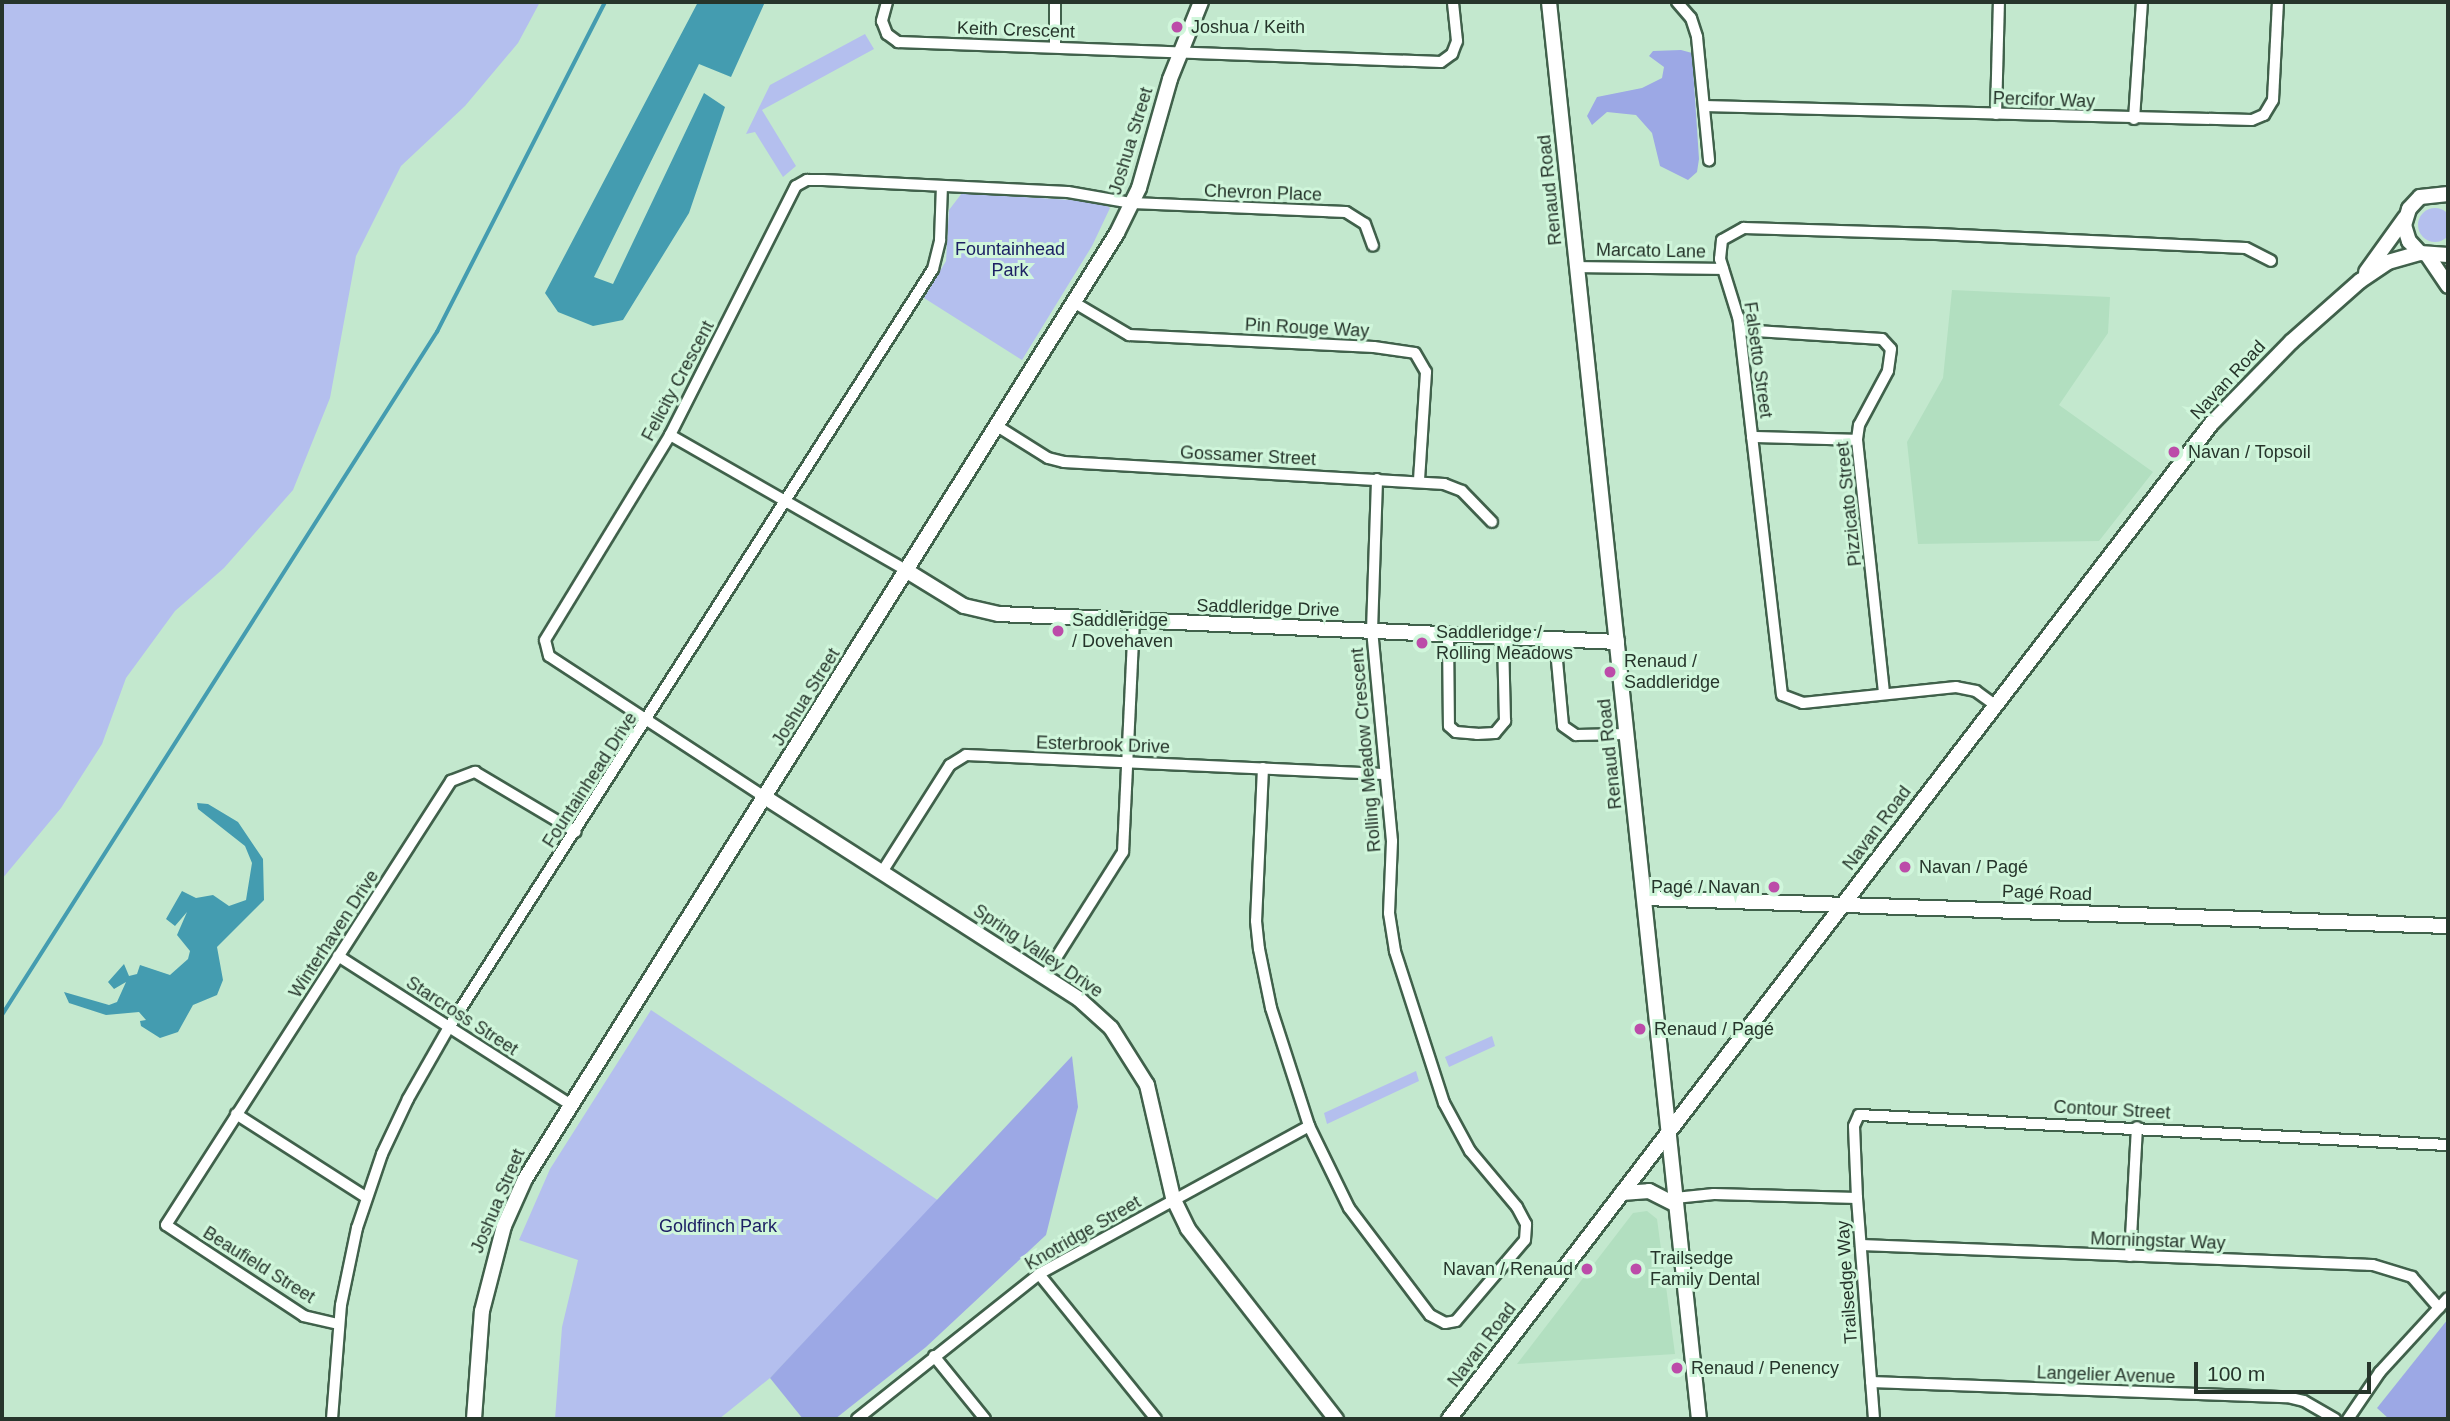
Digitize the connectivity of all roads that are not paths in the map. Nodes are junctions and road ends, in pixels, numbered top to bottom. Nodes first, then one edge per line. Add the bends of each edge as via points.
1 (887, 2) edge
2 (1055, 2) edge
3 (1201, 2) edge
4 (1453, 2) edge
5 (1549, 2) edge
6 (1999, 2) edge
7 (2142, 2) edge
8 (2278, 2) edge
9 (1680, 3) edge
10 (1055, 47) junction
11 (1180, 52) junction
12 (1704, 106) junction
13 (1996, 114) junction
14 (2134, 119) junction
15 (1709, 160) dead end
16 (942, 186) junction
17 (2444, 193) edge
18 (1132, 203) junction
19 (2406, 217) junction
20 (1373, 246) dead end
21 (2424, 254) junction
22 (2448, 255) edge
23 (2271, 261) dead end
24 (1577, 267) junction
25 (1723, 269) junction
26 (2360, 281) junction
27 (2448, 286) edge
28 (1075, 303) junction
29 (1740, 330) junction
30 (997, 426) junction
31 (670, 435) junction
32 (1752, 437) junction
33 (1857, 440) junction
34 (1377, 479) junction
35 (1419, 480) junction
36 (785, 501) junction
37 (1492, 522) dead end
38 (907, 571) junction
39 (1134, 621) junction
40 (1372, 631) junction
41 (1448, 635) junction
42 (1503, 637) junction
43 (1555, 639) junction
44 (1618, 642) junction
45 (1884, 694) junction
46 (1995, 705) junction
47 (647, 721) junction
48 (1628, 734) junction
49 (1128, 761) junction
50 (1263, 768) junction
51 (1384, 774) junction
52 (766, 798) junction
53 (576, 832) junction
54 (882, 872) junction
55 (1645, 898) junction
56 (1844, 903) junction
57 (2448, 926) edge
58 (338, 956) junction
59 (1044, 977) junction
60 (449, 1027) junction
61 (568, 1103) junction
62 (236, 1114) junction
63 (1309, 1126) junction
64 (2137, 1127) junction
65 (1668, 1130) junction
66 (2448, 1145) edge
67 (1622, 1193) junction
68 (366, 1197) junction
69 (1173, 1198) junction
70 (1857, 1198) junction
71 (1676, 1202) junction
72 (166, 1225) joint
73 (1861, 1245) junction
74 (2130, 1256) junction
75 (1039, 1274) junction
76 (2448, 1298) edge
77 (2439, 1308) junction
78 (338, 1324) junction
79 (934, 1356) junction
80 (1871, 1381) junction
81 (332, 1419) edge
82 (474, 1419) edge
83 (856, 1419) edge
84 (985, 1419) edge
85 (1156, 1419) edge
86 (1335, 1419) edge
87 (1449, 1419) edge
88 (1699, 1419) edge
89 (1874, 1419) edge
90 (2336, 1419) edge
91 (2348, 1419) edge

1 - 10 street, Keith Crescent via 881,21 887,34 898,42
2 - 10 street
3 - 11 street, Joshua Street
4 - 11 street, Keith Crescent via 1457,41 1452,54 1441,62
5 - 24 street, Renaud Road
6 - 13 street
7 - 14 street
8 - 14 street, Percifor Way via 2276,88 2264,115 2241,121
9 - 12 street via 1697,37
10 - 11 street, Keith Crescent
11 - 18 street, Joshua Street
12 - 13 street, Percifor Way
12 - 15 street
13 - 14 street, Percifor Way
16 - 18 street, Felicity Crescent via 1068,192
16 - 31 street, Felicity Crescent via 815,180 796,186
16 - 36 street, Fountainhead Drive via 940,240 933,269
17 - 19 street, Navan Road via 2414,202
18 - 20 street, Chevron Place via 1346,212 1364,224
18 - 28 street, Joshua Street
19 - 21 street via 2409,241
19 - 26 street, Navan Road
21 - 22 street, Navan Road
21 - 26 street, Navan Road via 2388,262
21 - 27 street
23 - 25 street, Falsetto Street via 2246,248 1744,228 1722,240
24 - 25 street, Marcato Lane
24 - 44 street, Renaud Road
25 - 29 street, Falsetto Street
26 - 46 street, Navan Road via 2291,342 2212,423
28 - 30 street, Joshua Street
28 - 35 street, Pin Rouge Way via 1129,335 1374,347 1415,354 1426,372
29 - 32 street, Falsetto Street
29 - 33 street, Pizzicato Street via 1888,342 1892,360 1859,425
30 - 34 street, Gossamer Street via 1048,458 1065,462
30 - 38 street, Joshua Street
31 - 36 street, Saddleridge Drive
31 - 47 street, Felicity Crescent via 545,640 549,656
32 - 33 street
32 - 45 street, Falsetto Street via 1780,692 1800,703
33 - 45 street, Pizzicato Street
34 - 35 street, Gossamer Street
34 - 40 street, Rolling Meadow Crescent
35 - 37 street, Gossamer Street via 1462,491
36 - 38 street, Saddleridge Drive
36 - 47 street, Fountainhead Drive
38 - 39 street, Saddleridge Drive via 980,612
38 - 52 street, Joshua Street
39 - 40 street, Saddleridge Drive
39 - 49 street
40 - 41 street, Saddleridge Drive
40 - 51 street, Rolling Meadow Crescent
41 - 42 street, Saddleridge Drive
41 - 42 street via 1449,726 1456,732 1477,734 1496,733 1505,721
42 - 43 street, Saddleridge Drive
43 - 44 street, Saddleridge Drive
43 - 48 street via 1563,726 1576,735
44 - 48 street, Renaud Road
45 - 46 street, Falsetto Street via 1963,687
46 - 56 street, Navan Road
47 - 52 street, Felicity Crescent
47 - 53 street, Fountainhead Drive
48 - 55 street, Renaud Road
49 - 50 street, Esterbrook Drive
49 - 54 street, Esterbrook Drive via 956,758
49 - 59 street via 1123,852
50 - 51 street, Esterbrook Drive
50 - 63 street, Rolling Meadow Crescent via 1256,921 1259,949 1271,1008
51 - 63 street, Rolling Meadow Crescent via 1392,841 1389,913 1398,960 1444,1103 1470,1151 1517,1207 1526,1224 1525,1240 1456,1321 1445,1323 1430,1315 1349,1208
52 - 54 street, Spring Valley Drive
52 - 61 street, Joshua Street
53 - 58 street, Winterhaven Drive via 483,775 460,775
53 - 60 street, Fountainhead Drive
54 - 59 street, Spring Valley Drive
55 - 56 street, Pagé Road
55 - 65 street, Renaud Road
56 - 57 street, Pagé Road
56 - 65 street, Navan Road
58 - 60 street, Starcross Street
58 - 62 street, Winterhaven Drive
59 - 69 street, Spring Valley Drive via 1100,1016 1132,1056 1153,1102
60 - 61 street, Starcross Street
60 - 68 street, Fountainhead Drive via 403,1108
61 - 82 street, Joshua Street via 524,1179 491,1268 476,1359
62 - 68 street
62 - 72 street, Winterhaven Drive
63 - 69 street, Knotridge Street
64 - 66 street, Contour Street
64 - 70 street, Contour Street via 1859,1115 1854,1126
64 - 74 street
65 - 67 street, Navan Road
65 - 71 street, Renaud Road
67 - 71 street via 1649,1191
67 - 87 street, Navan Road
68 - 78 street, Fountainhead Drive
69 - 75 street, Knotridge Street
69 - 86 street, Spring Valley Drive via 1205,1256
70 - 71 street, Trailsedge Way via 1714,1194
70 - 73 street, Trailsedge Way
71 - 88 street, Renaud Road
72 - 78 street, Beaufield Street via 304,1316
73 - 74 street, Morningstar Way
73 - 80 street, Trailsedge Way
74 - 77 street, Morningstar Way via 2373,1265 2412,1278
75 - 79 street, Knotridge Street
75 - 85 street
76 - 77 street
77 - 91 street via 2380,1372
78 - 81 street, Fountainhead Drive
79 - 83 street, Knotridge Street
79 - 84 street
80 - 89 street, Trailsedge Way
80 - 90 street, Langelier Avenue via 2296,1398

